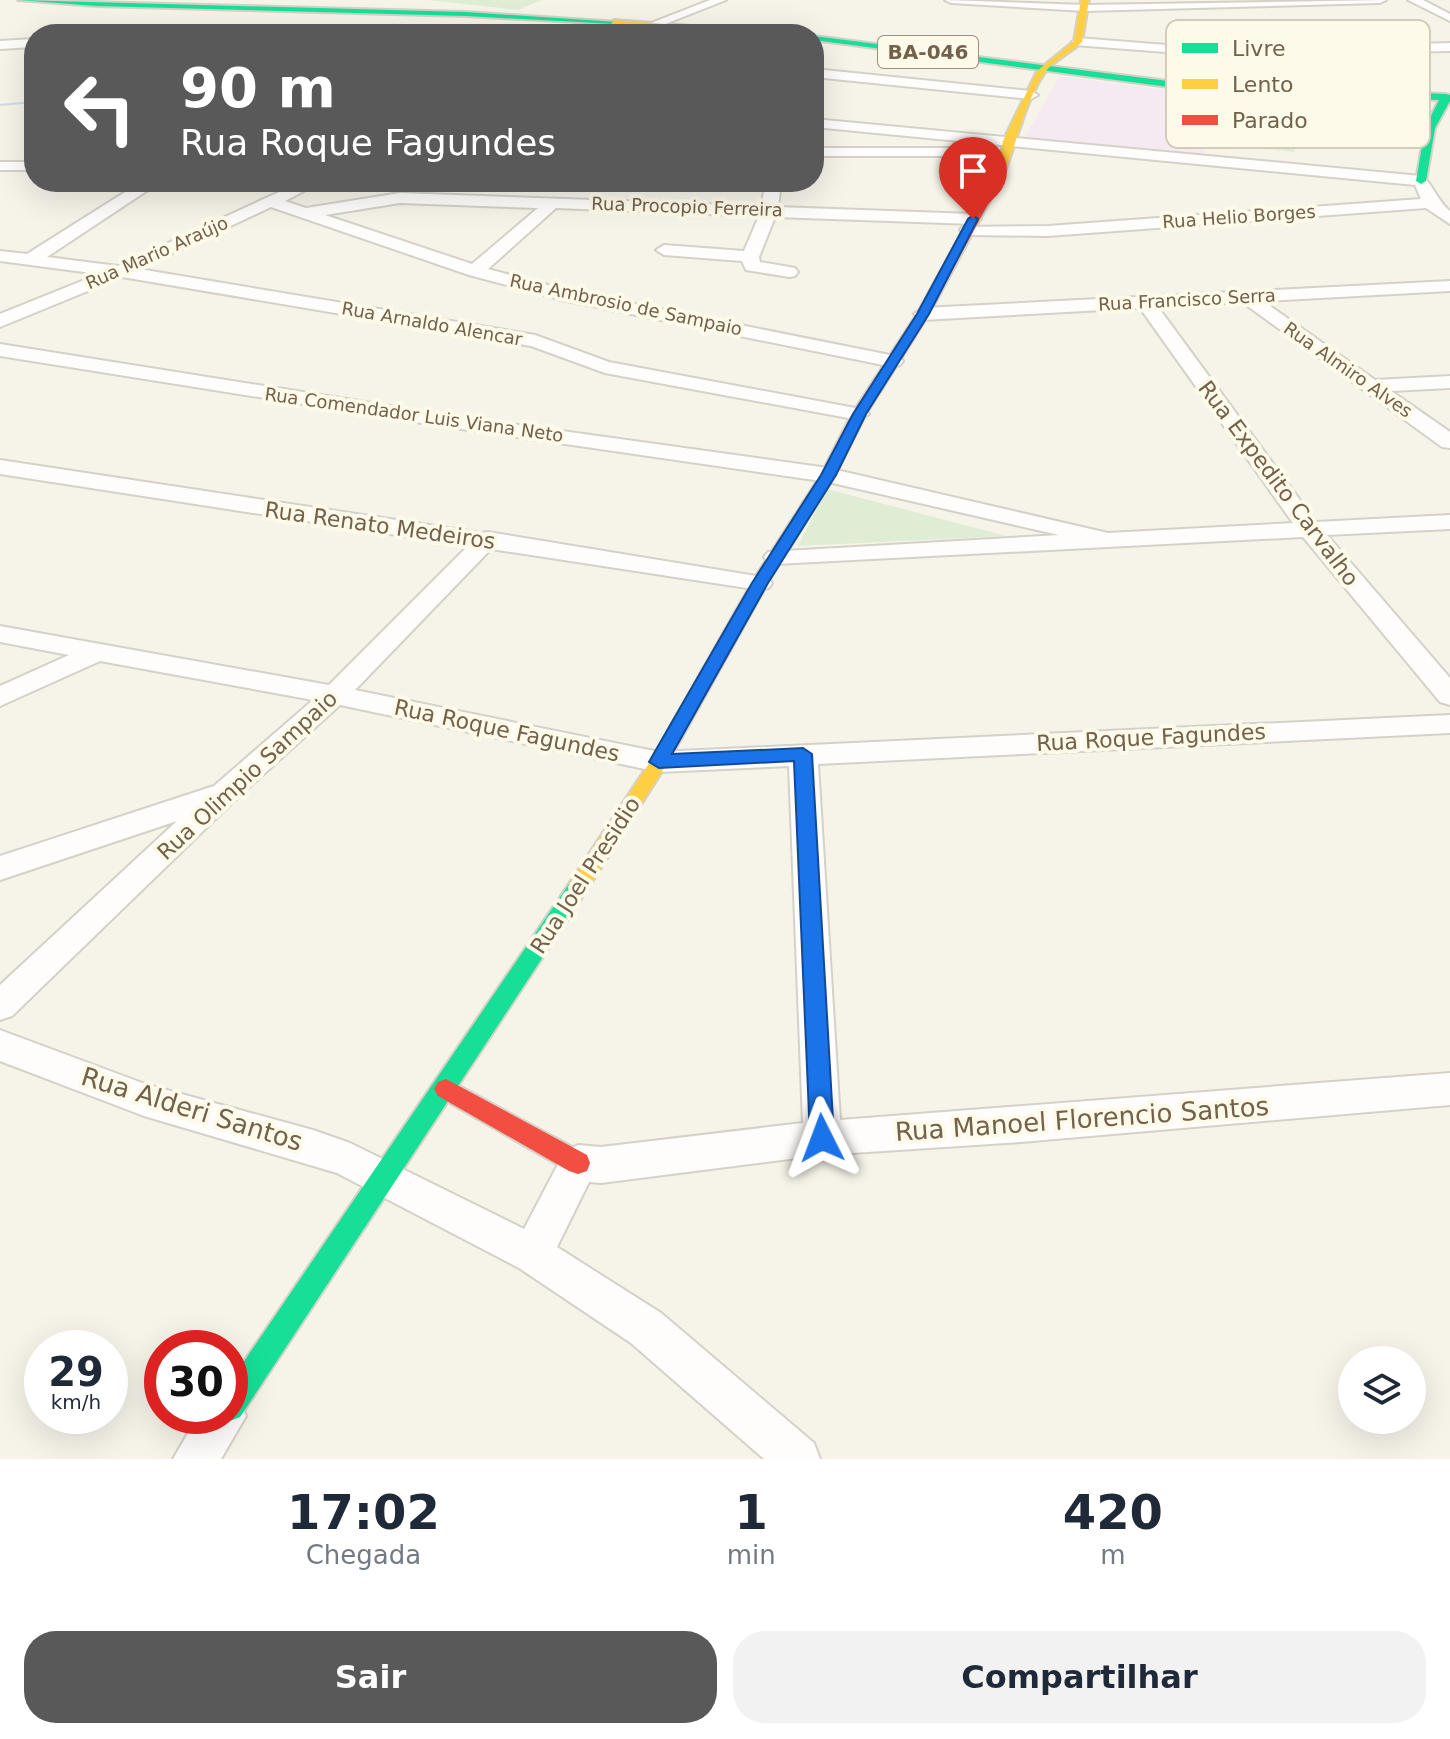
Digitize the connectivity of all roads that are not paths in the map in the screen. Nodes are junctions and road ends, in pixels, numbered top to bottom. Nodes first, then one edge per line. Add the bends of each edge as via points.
1 (22, 0) edge
2 (720, 0) edge
3 (951, 0) edge
4 (1380, 0) edge
5 (1414, 0) edge
6 (986, 2) edge
7 (1085, 4) edge
8 (307, 11) junction
9 (1450, 18) edge
10 (654, 23) junction
11 (301, 24) edge
12 (665, 24) edge
13 (824, 39) edge
14 (1078, 42) junction
15 (24, 44) edge
16 (0, 45) edge
17 (1450, 45) edge
18 (1430, 46) edge
19 (1166, 52) edge
20 (1041, 71) junction
21 (824, 74) edge
22 (1166, 84) edge
23 (1031, 95) junction
24 (1448, 97) edge
25 (824, 124) edge
26 (1430, 128) edge
27 (1009, 147) junction
28 (1427, 148) edge
29 (824, 152) edge
30 (0, 166) edge
31 (24, 166) edge
32 (1421, 181) junction
33 (136, 192) edge
34 (293, 192) edge
35 (772, 192) edge
36 (272, 202) junction
37 (553, 203) junction
38 (1430, 203) junction
39 (770, 209) junction
40 (307, 213) junction
41 (1450, 219) edge
42 (970, 224) junction
43 (664, 250) dead end
44 (0, 256) edge
45 (750, 257) junction
46 (30, 260) junction
47 (120, 271) junction
48 (475, 271) junction
49 (789, 272) dead end
50 (1450, 286) edge
51 (1247, 298) junction
52 (1145, 302) junction
53 (923, 314) junction
54 (0, 321) edge
55 (0, 350) edge
56 (893, 361) junction
57 (1450, 382) edge
58 (1372, 386) junction
59 (859, 414) junction
60 (1450, 442) edge
61 (0, 467) edge
62 (828, 475) junction
63 (1450, 522) edge
64 (1309, 529) junction
65 (1101, 538) junction
66 (488, 539) junction
67 (776, 557) junction
68 (760, 583) junction
69 (0, 634) edge
70 (97, 652) junction
71 (335, 695) junction
72 (1450, 696) edge
73 (0, 697) edge
74 (1450, 724) edge
75 (803, 754) junction
76 (659, 762) junction
77 (225, 793) junction
78 (0, 868) edge
79 (0, 1006) edge
80 (0, 1045) edge
81 (446, 1089) junction
82 (1450, 1089) edge
83 (822, 1138) junction
84 (578, 1163) junction
85 (382, 1178) junction
86 (533, 1254) junction
87 (248, 1380) edge
88 (212, 1434) edge
89 (195, 1459) edge
90 (798, 1459) edge

1 - 8 street
2 - 10 street
3 - 6 street
4 - 7 street
5 - 9 street
6 - 7 street
7 - 14 street
8 - 10 street
8 - 11 street
10 - 12 street
13 - 20 street, BA-046
14 - 19 street
14 - 20 street
15 - 16 street
17 - 18 street
20 - 22 street, BA-046
20 - 23 street, Rua Joel Presidio
21 - 23 street
23 - 27 street, Rua Joel Presidio
24 - 26 street
25 - 27 street
27 - 29 street
27 - 32 street
27 - 42 street, Rua Joel Presidio
28 - 32 street
30 - 31 street
32 - 38 street
33 - 46 street
34 - 36 street, Rua Mario Araújo
35 - 39 street
36 - 40 street, Rua Ambrosio de Sampaio
36 - 47 street, Rua Mario Araújo
37 - 39 street, Rua Procopio Ferreira
37 - 40 street, Rua Procopio Ferreira via 400,198
37 - 48 street
38 - 41 street
38 - 42 street, Rua Helio Borges via 1048,231
39 - 42 street, Rua Procopio Ferreira
39 - 45 street
40 - 48 street, Rua Ambrosio de Sampaio
42 - 53 street, Rua Joel Presidio
43 - 45 street
44 - 46 street, Rua Arnaldo Alencar
45 - 49 street via 752,266
46 - 47 street, Rua Arnaldo Alencar
47 - 54 street, Rua Mario Araújo
47 - 59 street, Rua Arnaldo Alencar via 535,341 605,367
48 - 56 street, Rua Ambrosio de Sampaio via 568,296
50 - 51 street, Rua Francisco Serra
51 - 52 street, Rua Francisco Serra
51 - 58 street, Rua Almiro Alves
52 - 53 street, Rua Francisco Serra
52 - 64 street, Rua Expedito Carvalho
53 - 56 street, Rua Joel Presidio
55 - 62 street, Rua Comendador Luis Viana Neto
56 - 59 street, Rua Joel Presidio
57 - 58 street
58 - 60 street, Rua Almiro Alves
59 - 62 street, Rua Joel Presidio
61 - 66 street, Rua Renato Medeiros
62 - 65 street, Rua Comendador Luis Viana Neto
62 - 67 street, Rua Joel Presidio
63 - 64 street
64 - 65 street
64 - 72 street, Rua Expedito Carvalho
65 - 67 street
66 - 68 street, Rua Renato Medeiros
66 - 71 street, Rua Olimpio Sampaio
67 - 68 street, Rua Joel Presidio
68 - 76 street, Rua Joel Presidio
69 - 70 street, Rua Roque Fagundes
70 - 71 street, Rua Roque Fagundes
70 - 73 street
71 - 76 street, Rua Roque Fagundes
71 - 77 street, Rua Olimpio Sampaio
74 - 75 street, Rua Roque Fagundes
75 - 76 street, Rua Roque Fagundes
75 - 83 street
76 - 81 street, Rua Joel Presidio
77 - 78 street
77 - 79 street, Rua Olimpio Sampaio
80 - 85 street, Rua Alderi Santos via 144,1100 313,1147
81 - 84 street, Rua Manoel Florencio Santos
81 - 85 street, Rua Joel Presidio
82 - 83 street, Rua Manoel Florencio Santos
83 - 84 street, Rua Manoel Florencio Santos via 601,1165
84 - 86 street
85 - 86 street, Rua Alderi Santos
85 - 87 street, Rua Joel Presidio
86 - 90 street, Rua Alderi Santos via 646,1328
88 - 89 street

